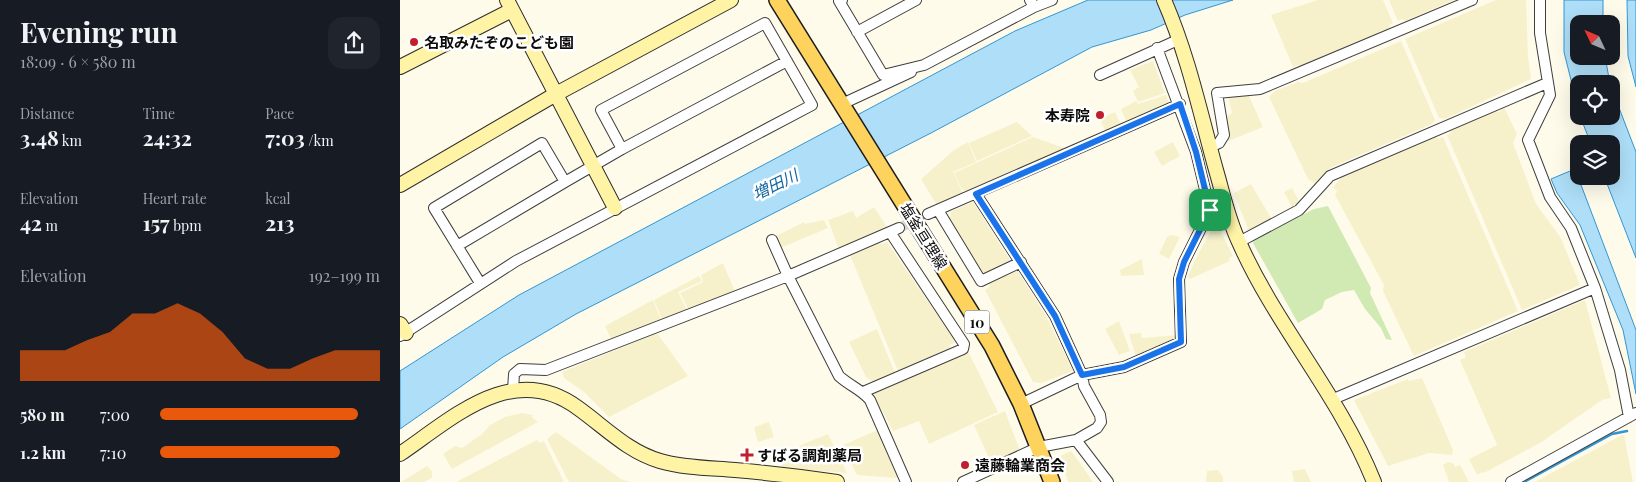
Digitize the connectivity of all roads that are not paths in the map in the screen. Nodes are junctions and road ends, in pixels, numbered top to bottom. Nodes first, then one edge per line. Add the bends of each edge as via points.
1 (731, 0) edge
2 (777, 0) edge
3 (842, 0) edge
4 (916, 0) edge
5 (1052, 0) edge
6 (1164, 0) edge
7 (1472, 0) edge
8 (1540, 0) edge
9 (1032, 4) edge
10 (509, 5) edge
11 (857, 32) junction
12 (1179, 34) junction
13 (1157, 48) junction
14 (787, 61) junction
15 (924, 65) junction
16 (400, 68) edge
17 (1100, 75) dead end
18 (1547, 82) junction
19 (556, 94) junction
20 (1180, 104) junction
21 (842, 105) junction
22 (1210, 147) junction
23 (622, 149) junction
24 (593, 165) junction
25 (565, 182) junction
26 (400, 185) edge
27 (976, 194) junction
28 (1226, 206) junction
29 (615, 208) junction
30 (1210, 210) junction
31 (772, 240) dead end
32 (1238, 242) junction
33 (457, 246) junction
34 (1021, 262) junction
35 (788, 276) junction
36 (480, 283) junction
37 (1595, 288) junction
38 (402, 331) edge
39 (1082, 375) junction
40 (513, 390) junction
41 (863, 392) junction
42 (1331, 400) junction
43 (1021, 404) junction
44 (1633, 415) edge
45 (1076, 440) junction
46 (1039, 447) junction
47 (400, 454) edge
48 (801, 479) edge
49 (837, 482) edge
50 (906, 482) edge
51 (963, 482) edge
52 (1052, 482) edge
53 (1108, 482) edge
54 (1374, 482) edge
55 (1511, 482) edge

1 - 19 street
2 - 21 main road, 塩釜亘理線 / 10
3 - 11 street via 839,2
4 - 11 street
5 - 9 street
6 - 12 street
7 - 22 street via 1260,89 1217,94 1224,135 1219,143
8 - 18 street via 1540,33
9 - 15 street
10 - 16 street
10 - 19 street
11 - 15 street via 883,75
12 - 13 street
12 - 22 street
13 - 17 street
13 - 20 street
14 - 23 street
14 - 23 street via 765,24 601,110
14 - 29 street via 812,105
15 - 21 street
18 - 32 street via 1330,176 1299,210
18 - 37 street via 1550,95 1528,140 1550,197 1571,228
19 - 24 street
19 - 26 street
20 - 27 street
20 - 30 street
21 - 43 main road, 塩釜亘理線 / 10 via 992,346
22 - 28 street
23 - 24 street
24 - 25 street
24 - 29 street
25 - 33 street
25 - 33 street via 542,143 434,208
27 - 34 street
27 - 34 street via 933,212 981,282
28 - 30 street
28 - 32 street
29 - 36 street
30 - 39 street via 1179,279 1181,342 1124,367
31 - 35 street
32 - 42 street
33 - 36 street
34 - 39 street via 1055,316
35 - 40 street via 546,370 520,368 514,374
35 - 41 street via 839,376 852,388
35 - 41 street via 894,230 964,344 963,348
36 - 38 street
37 - 42 street
37 - 44 street
39 - 43 street
39 - 45 street via 1101,422
40 - 47 street via 474,404
40 - 48 street via 529,389 557,395 579,408 630,449 663,462
41 - 50 street via 880,419
42 - 54 street
43 - 46 main road, 塩釜亘理線 / 10
44 - 55 street
45 - 46 street
45 - 53 street
46 - 51 street
46 - 52 main road, 塩釜亘理線 / 10
48 - 49 street

